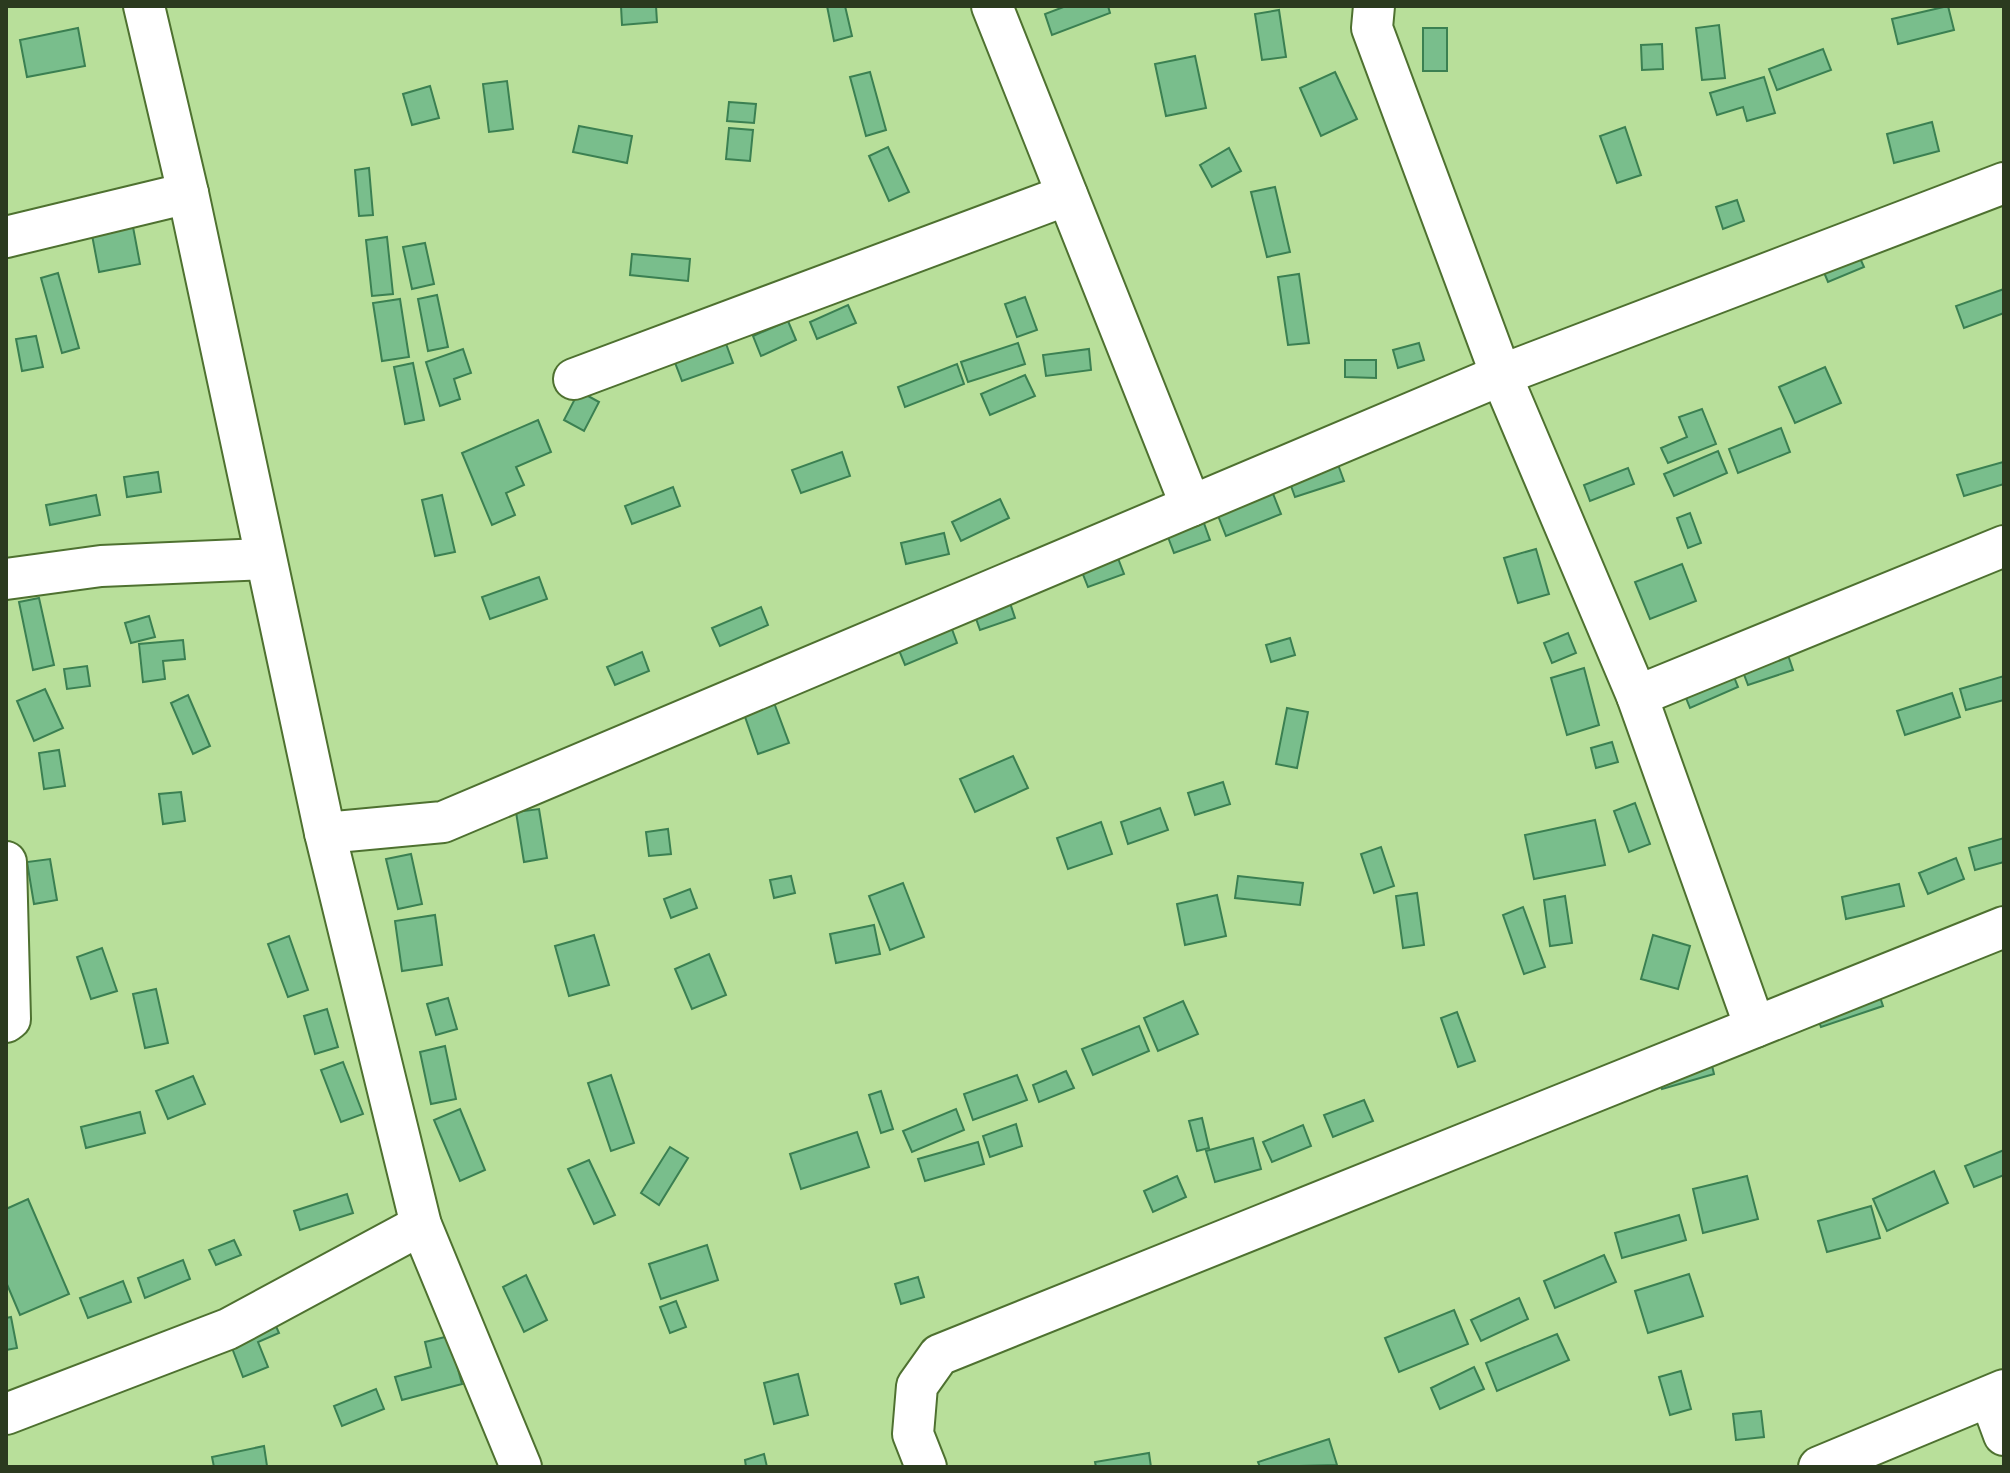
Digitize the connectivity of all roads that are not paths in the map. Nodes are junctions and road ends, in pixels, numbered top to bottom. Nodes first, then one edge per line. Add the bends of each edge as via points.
1 (144, 6) edge
2 (992, 6) edge
3 (1374, 6) edge
4 (2004, 183) edge
5 (188, 193) junction
6 (1067, 195) junction
7 (6, 237) edge
8 (1501, 375) junction
9 (574, 379) dead end
10 (1191, 506) junction
11 (2004, 546) edge
12 (265, 559) junction
13 (6, 579) edge
14 (1637, 696) junction
15 (325, 833) junction
16 (6, 862) edge
17 (2004, 927) edge
18 (6, 1022) edge
19 (1755, 1027) junction
20 (421, 1225) junction
21 (1997, 1394) edge
22 (6, 1414) edge
23 (2004, 1435) edge
24 (521, 1467) edge
25 (926, 1467) edge
26 (1819, 1467) edge

1 - 5 street
2 - 6 street
3 - 8 street via 1372,28
4 - 8 street
5 - 7 street
5 - 12 street
6 - 9 street
6 - 10 street
8 - 10 street
8 - 14 street
10 - 15 street via 443,822
11 - 14 street
12 - 13 street via 101,566
12 - 15 street
14 - 19 street
15 - 20 street
16 - 18 street
17 - 19 street
19 - 25 street via 939,1355 917,1386 913,1434
20 - 22 street via 228,1329
20 - 24 street
21 - 23 street
21 - 26 street

